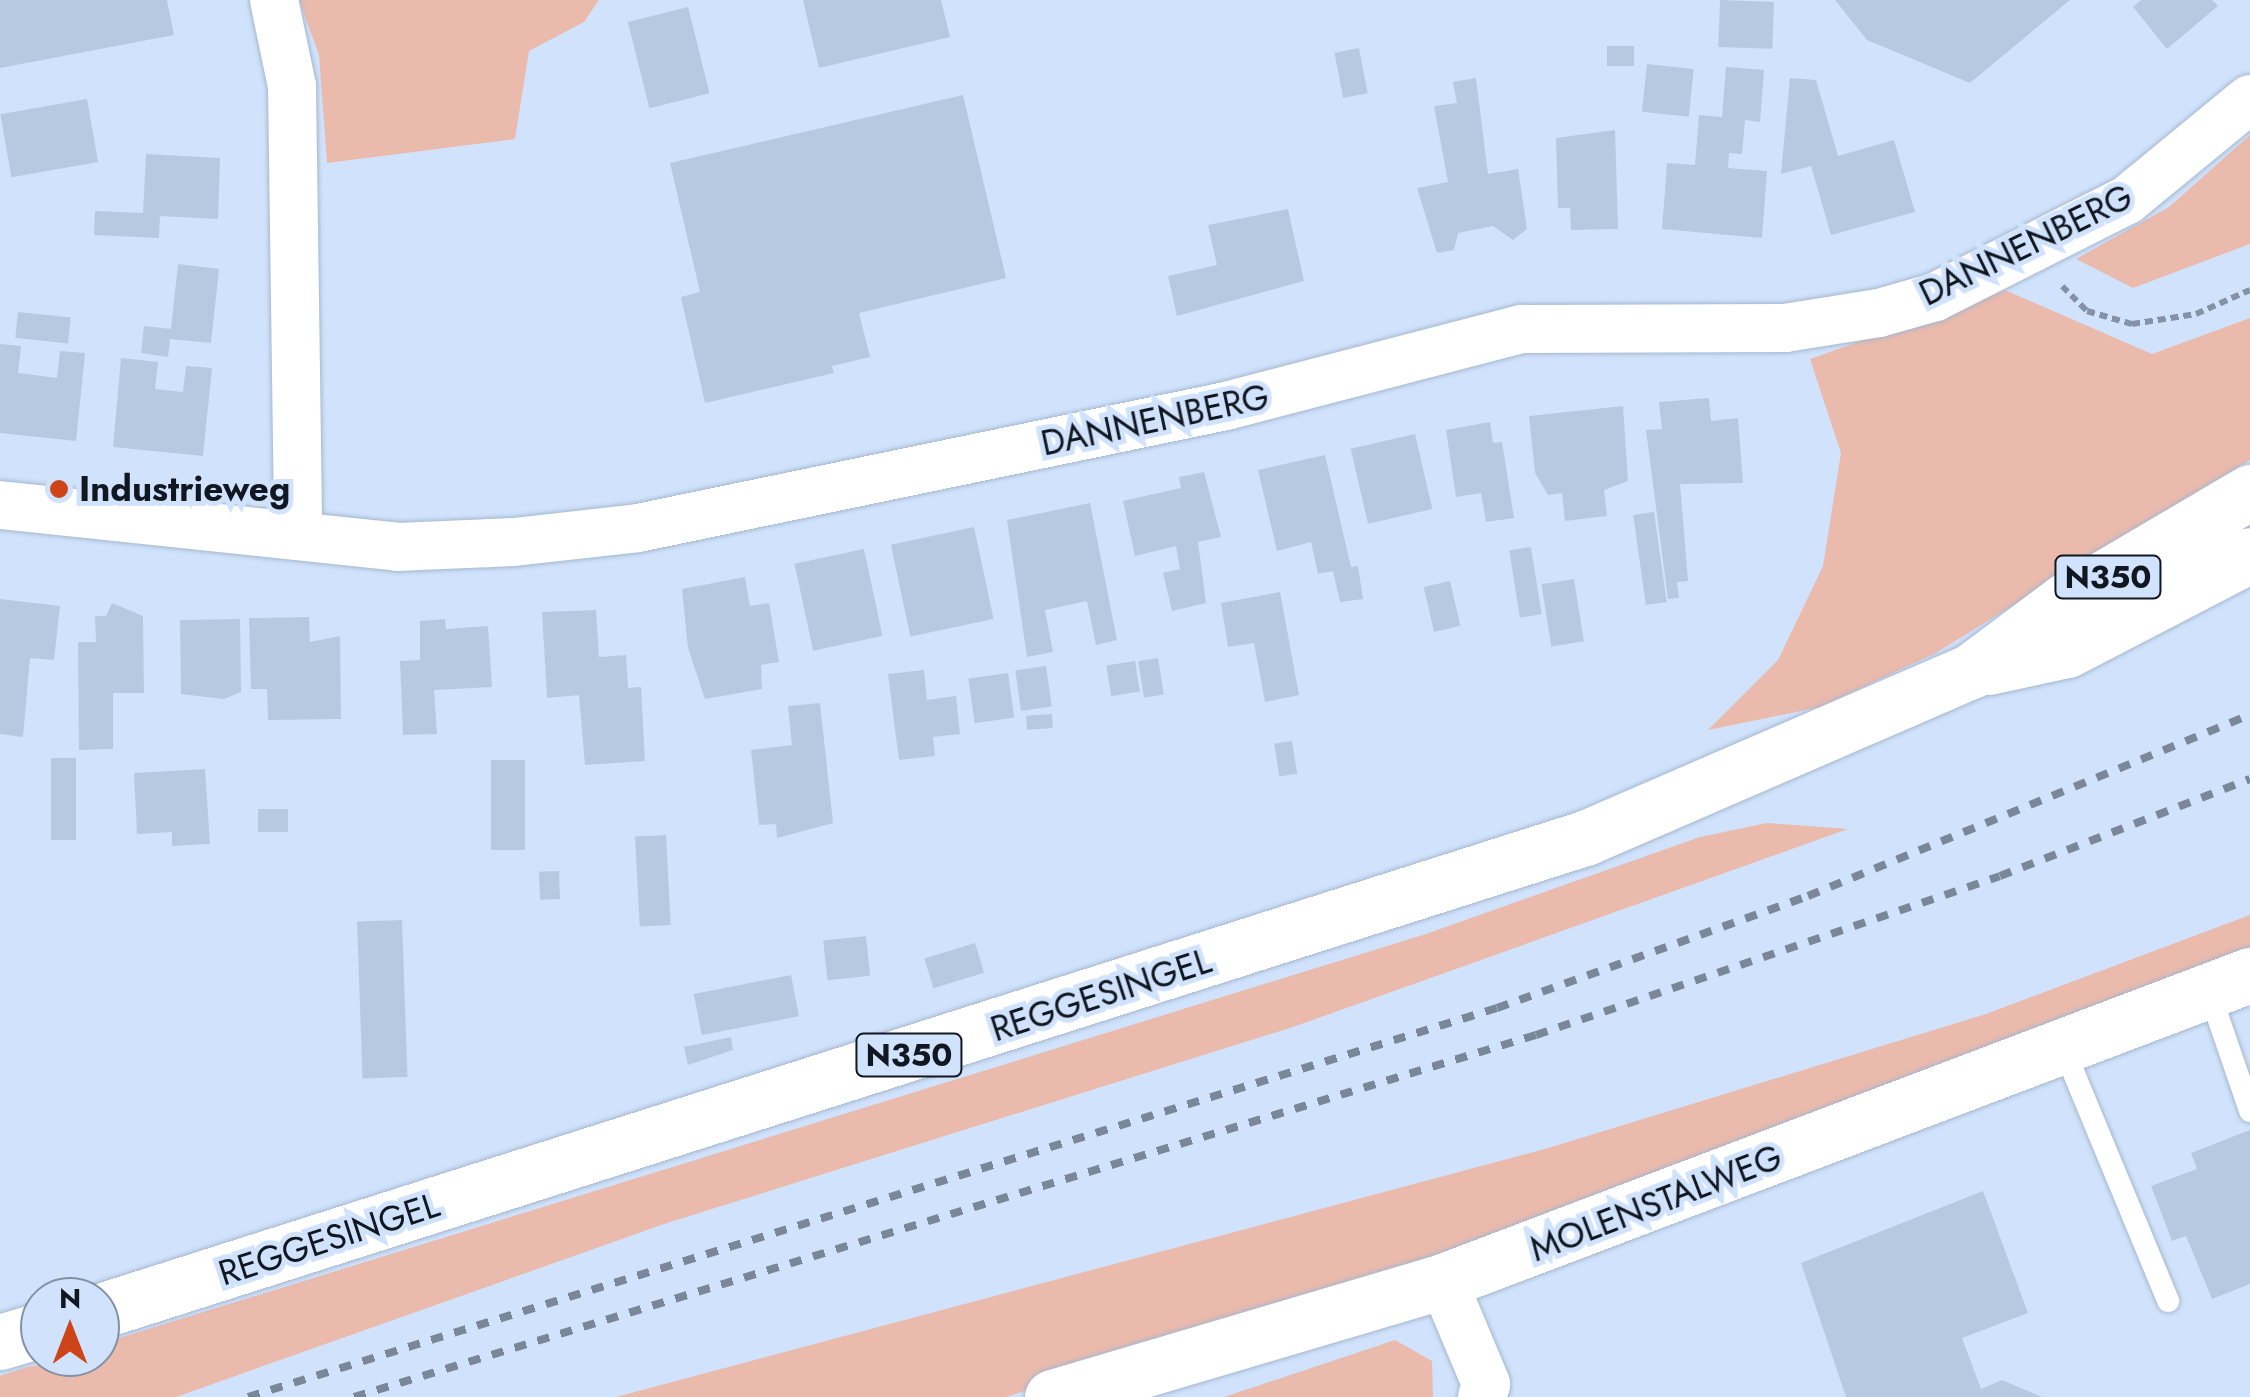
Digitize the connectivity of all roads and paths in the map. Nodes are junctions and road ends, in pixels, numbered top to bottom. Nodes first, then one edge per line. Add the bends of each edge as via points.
1 (274, 0) edge
2 (2250, 99) edge
3 (2035, 248) junction
4 (2250, 290) edge
5 (2250, 492) edge
6 (0, 504) edge
7 (298, 536) junction
8 (2250, 555) edge
9 (1971, 671) junction
10 (2230, 983) edge
11 (2063, 1048) junction
12 (2250, 1111) edge
13 (1444, 1281) junction
14 (2168, 1301) dead end
15 (120, 1305) edge
16 (1496, 1393) edge
17 (1052, 1397) edge

1 - 7 street via 292,86
2 - 3 street, DANNENBERG via 2127,200
3 - 4 path via 2065,292 2114,322 2158,324
3 - 7 street, DANNENBERG via 1935,297 1878,312 1785,328 1522,329 1226,406 638,528 453,548
5 - 9 main road, REGGESINGEL / N350 via 2065,602
6 - 7 street, DANNENBERG
8 - 9 main road, REGGESINGEL / N350 via 2067,650
9 - 15 main road, REGGESINGEL / N350 via 1585,838
10 - 11 main road, MOLENSTALWEG
10 - 12 lane
11 - 13 main road, MOLENSTALWEG
11 - 14 lane
13 - 16 street
13 - 17 main road, MOLENSTALWEG

